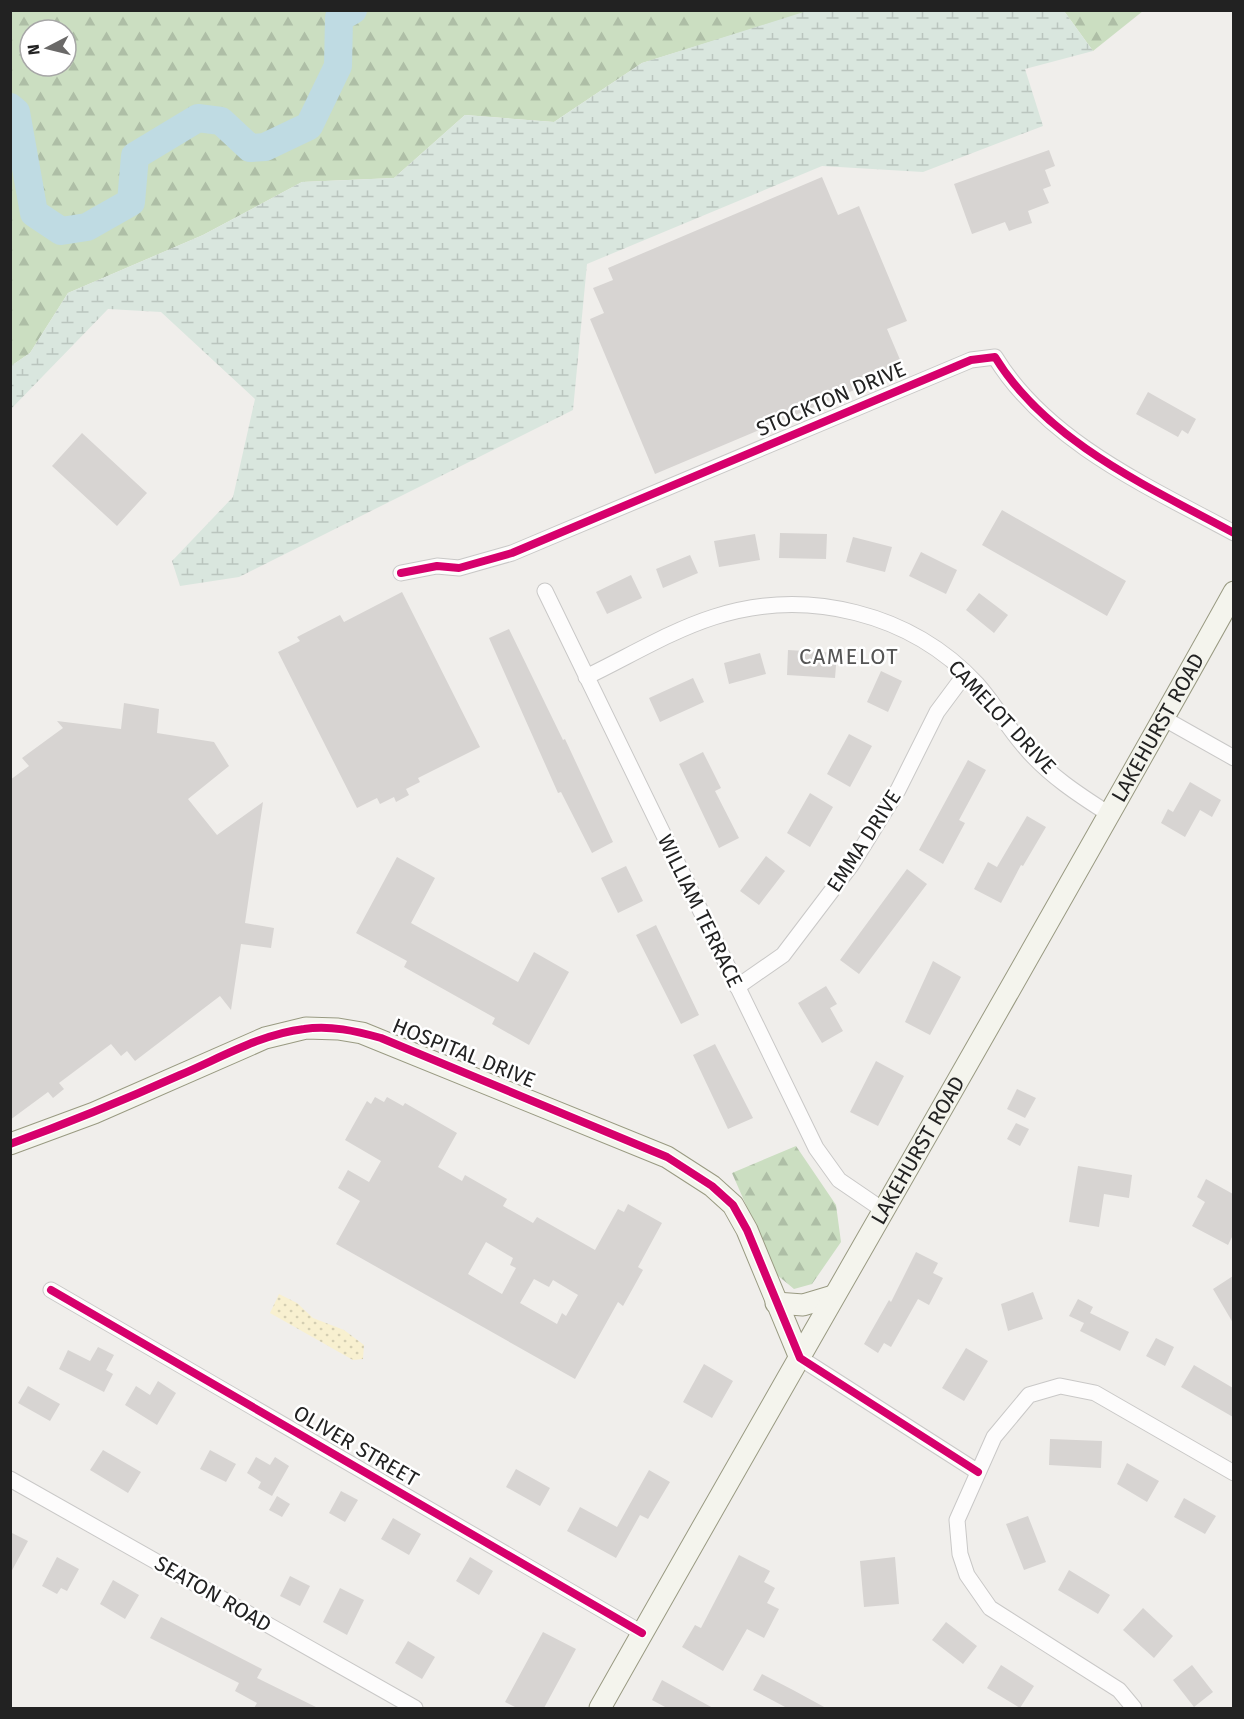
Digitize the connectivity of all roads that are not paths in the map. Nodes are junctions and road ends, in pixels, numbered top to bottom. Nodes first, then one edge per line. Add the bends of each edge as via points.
1 (1233, 534) edge
2 (401, 573) dead end
3 (545, 591) dead end
4 (1233, 592) edge
5 (966, 673) junction
6 (586, 677) junction
7 (1163, 718) junction
8 (1233, 758) edge
9 (1109, 814) junction
10 (737, 987) junction
11 (10, 1144) edge
12 (883, 1210) junction
13 (51, 1290) dead end
14 (833, 1296) junction
15 (776, 1303) junction
16 (800, 1358) junction
17 (978, 1472) junction
18 (1233, 1473) edge
19 (10, 1479) edge
20 (642, 1634) junction
21 (415, 1708) edge
22 (600, 1708) edge
23 (1134, 1708) edge

1 - 2 street, STOCKTON DRIVE via 1138,481 1072,437 1028,400 994,357 970,360 512,554 459,568 437,566
3 - 6 street, WILLIAM TERRACE
4 - 7 main road, LAKEHURST ROAD
5 - 6 street, CAMELOT DRIVE via 919,638 885,622 836,608 806,605 760,606 712,618
5 - 9 street, CAMELOT DRIVE via 1032,755
5 - 10 street, EMMA DRIVE via 937,712 881,820 838,883 783,955
6 - 10 street, WILLIAM TERRACE
7 - 8 street
7 - 9 main road, LAKEHURST ROAD
9 - 12 main road, LAKEHURST ROAD
10 - 12 street, WILLIAM TERRACE via 831,1171 849,1189
11 - 15 main road, HOSPITAL DRIVE via 94,1113 265,1038 306,1028 362,1033 683,1167 733,1205
12 - 14 main road, LAKEHURST ROAD
13 - 20 street, OLIVER STREET
14 - 15 main road via 803,1305
14 - 16 main road, LAKEHURST ROAD
15 - 16 main road, HOSPITAL DRIVE
16 - 17 street
16 - 20 main road, LAKEHURST ROAD
17 - 18 street via 994,1437 1020,1403 1029,1395 1060,1386 1095,1393
17 - 23 street via 957,1520 960,1554 976,1591 990,1608 1119,1690
19 - 21 street, SEATON ROAD
20 - 22 main road, LAKEHURST ROAD

